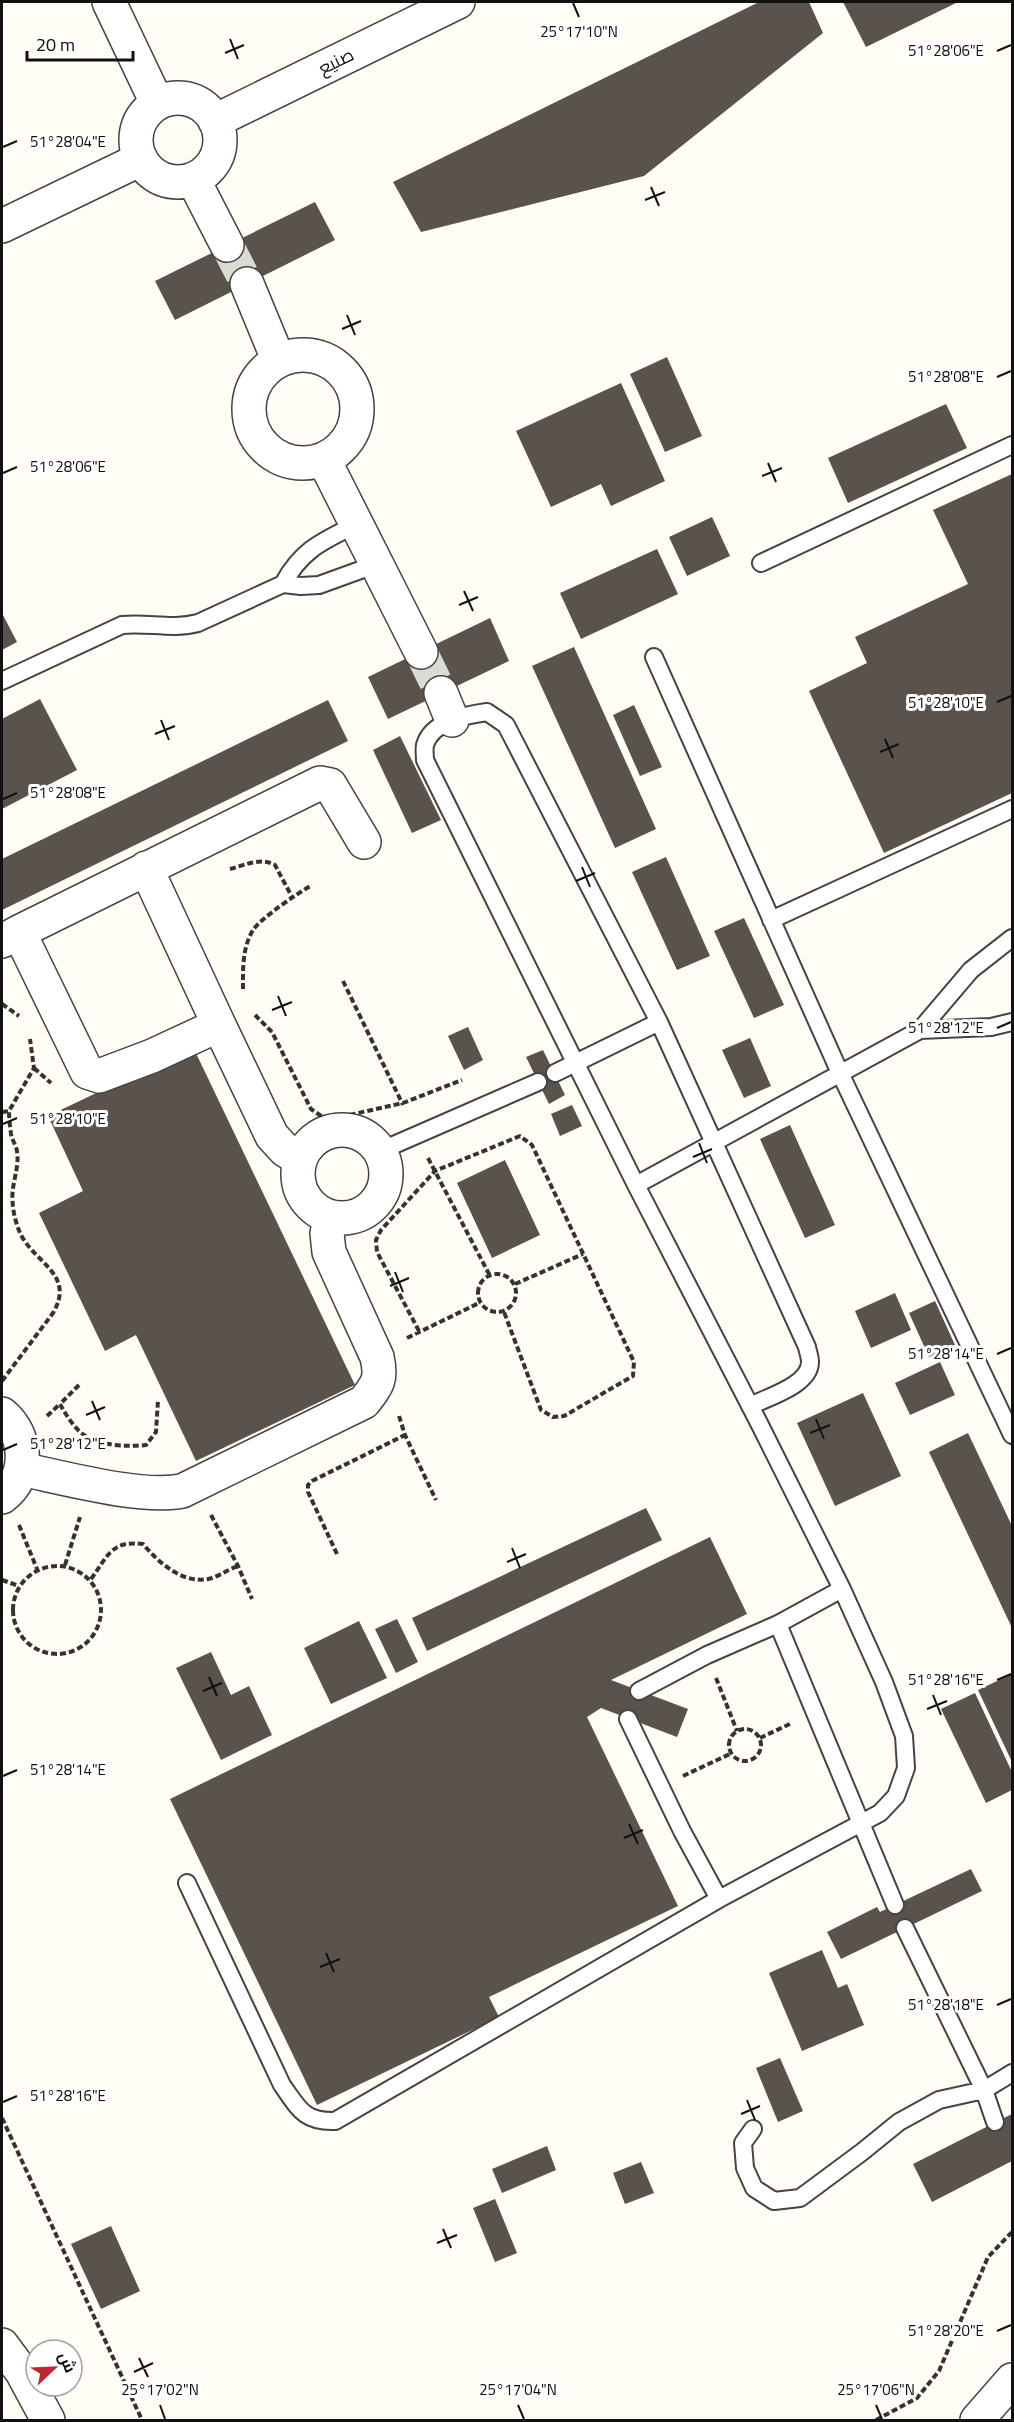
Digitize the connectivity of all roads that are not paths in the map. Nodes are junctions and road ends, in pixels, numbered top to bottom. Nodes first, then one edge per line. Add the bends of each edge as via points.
1 (109, 2) edge
2 (458, 2) edge
3 (157, 103) junction
4 (215, 121) junction
5 (141, 159) junction
6 (193, 178) junction
7 (2, 226) edge
8 (227, 245) tunnel mouth
9 (247, 284) tunnel mouth
10 (278, 359) junction
11 (1012, 445) edge
12 (324, 460) junction
13 (357, 524) junction
14 (761, 563) dead end
15 (377, 564) junction
16 (283, 584) junction
17 (421, 652) tunnel mouth
18 (654, 657) dead end
19 (2, 681) edge
20 (1012, 809) edge
21 (364, 842) dead end
22 (146, 868) junction
23 (771, 920) junction
24 (10, 937) edge
25 (1012, 938) edge
26 (658, 1022) junction
27 (1012, 1022) edge
28 (219, 1025) junction
29 (920, 1030) junction
30 (577, 1063) junction
31 (840, 1073) junction
32 (555, 1074) dead end
33 (538, 1082) dead end
34 (714, 1143) junction
35 (380, 1151) junction
36 (300, 1159) junction
37 (636, 1185) junction
38 (330, 1217) junction
39 (750, 1406) junction
40 (2, 1414) edge
41 (1012, 1435) edge
42 (10, 1487) edge
43 (842, 1589) junction
44 (778, 1624) junction
45 (639, 1691) dead end
46 (628, 1719) dead end
47 (862, 1822) junction
48 (188, 1883) dead end
49 (719, 1899) junction
50 (895, 1905) dead end
51 (906, 1928) dead end
52 (1012, 2073) edge
53 (984, 2090) junction
54 (995, 2122) dead end
55 (753, 2128) dead end
56 (2, 2345) edge
57 (2, 2371) edge
58 (1012, 2380) edge
59 (22, 2421) edge
60 (48, 2421) edge
61 (977, 2421) edge

1 - 3 street
2 - 4 street, صنيع
3 - 4 street via 175,98 194,101
3 - 5 street via 138,128
4 - 6 street via 219,132 217,154
5 - 6 street via 154,175 163,179 184,182
5 - 7 street
6 - 8 street
9 - 10 street
10 - 12 street via 262,372 251,390 248,411 253,432 266,449 283,460 304,464
10 - 12 street via 303,354 327,359 346,375 357,398 356,423 345,446
11 - 14 lane
12 - 13 street
13 - 15 street
13 - 16 lane via 316,544 292,568
15 - 16 lane via 319,585
15 - 17 street
16 - 19 lane via 184,627 122,625
18 - 23 lane
20 - 23 lane
21 - 22 street via 330,785 320,783
22 - 24 street
22 - 28 street
23 - 31 lane
24 - 28 street via 92,1075 99,1076 152,1056
25 - 29 lane via 971,970
26 - 30 lane
26 - 30 lane via 506,725 487,712 447,707 425,745 425,760
26 - 34 lane
27 - 29 lane via 991,1027
28 - 36 street via 272,1136
29 - 31 lane
30 - 32 lane
30 - 37 lane
31 - 34 lane
31 - 41 lane
33 - 35 lane
34 - 37 lane
34 - 39 lane via 807,1347 810,1364 797,1385
35 - 36 street via 358,1133 330,1131 307,1146
35 - 38 street via 386,1180 372,1206 345,1219
36 - 38 street via 297,1173 306,1201
37 - 39 lane
38 - 42 street via 328,1252 378,1357 381,1374 364,1402 182,1491 165,1494 91,1484
39 - 43 lane
40 - 42 street via 19,1435 23,1452
43 - 44 lane
43 - 47 lane via 904,1736 906,1768 896,1796
44 - 45 lane
44 - 47 lane
46 - 49 lane
47 - 49 lane
47 - 50 lane
48 - 49 lane via 282,2085 299,2109 317,2121 335,2121
51 - 53 lane
52 - 53 lane
53 - 54 lane
53 - 55 lane via 939,2100 899,2122 800,2198 774,2200 754,2188 745,2168 743,2143
56 - 60 street via 22,2372
57 - 59 street
58 - 61 street

